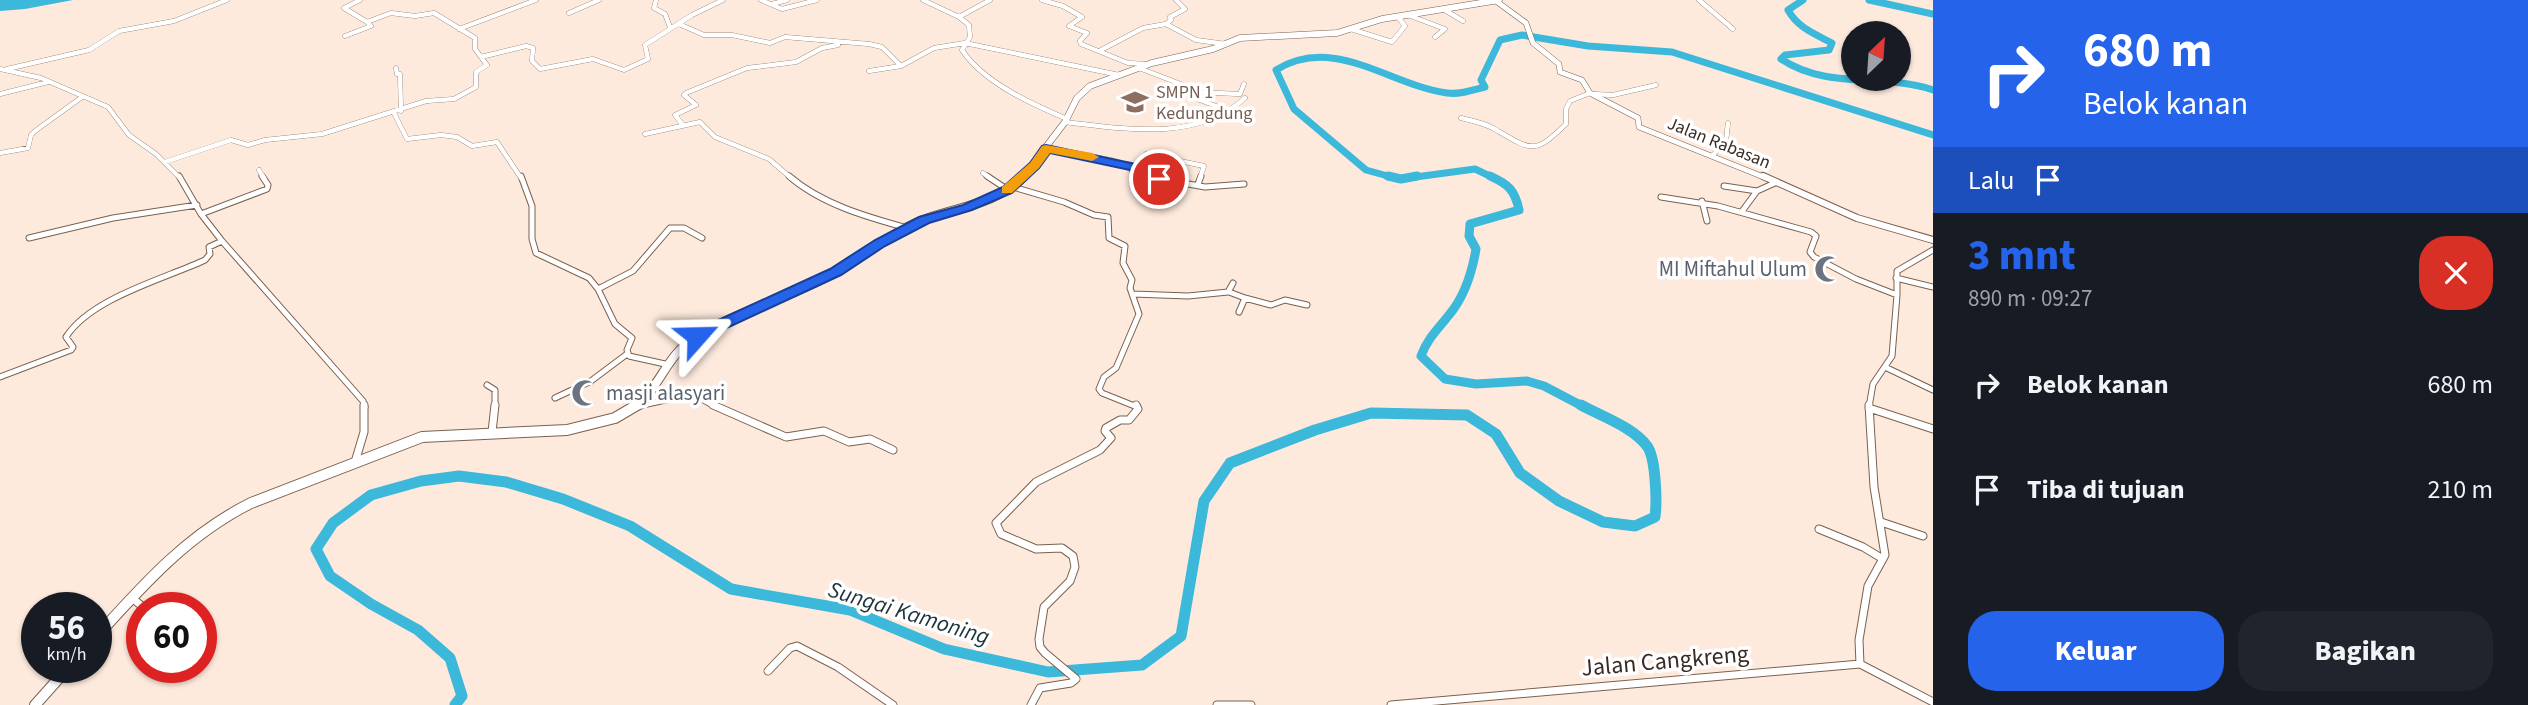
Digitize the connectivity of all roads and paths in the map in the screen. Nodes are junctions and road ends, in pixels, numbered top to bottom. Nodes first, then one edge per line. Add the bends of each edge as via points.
1 (227, 0) edge
2 (360, 0) edge
3 (536, 0) edge
4 (599, 0) edge
5 (656, 0) edge
6 (723, 0) edge
7 (761, 0) edge
8 (787, 0) edge
9 (817, 0) edge
10 (923, 0) edge
11 (990, 0) edge
12 (1042, 0) edge
13 (1176, 0) edge
14 (1498, 0) edge
15 (1699, 0) edge
16 (572, 3) dead end
17 (770, 4) junction
18 (586, 7) junction
19 (1443, 9) junction
20 (569, 13) dead end
21 (1408, 15) junction
22 (959, 17) junction
23 (1398, 17) junction
24 (1463, 21) dead end
25 (367, 22) junction
26 (679, 24) junction
27 (1166, 24) junction
28 (670, 27) junction
29 (459, 29) junction
30 (1351, 29) junction
31 (1733, 29) dead end
32 (345, 36) dead end
33 (1435, 37) dead end
34 (965, 43) junction
35 (843, 44) junction
36 (1226, 44) junction
37 (1101, 50) junction
38 (481, 57) junction
39 (1152, 63) junction
40 (901, 66) junction
41 (396, 68) dead end
42 (1139, 68) junction
43 (3, 69) edge
44 (869, 71) dead end
45 (1119, 75) junction
46 (48, 82) junction
47 (1244, 84) dead end
48 (1656, 85) dead end
49 (1185, 87) junction
50 (1192, 92) junction
51 (1217, 92) junction
52 (0, 94) edge
53 (1592, 94) junction
54 (83, 97) junction
55 (1245, 98) dead end
56 (397, 112) junction
57 (1232, 112) junction
58 (1461, 118) dead end
59 (1066, 121) junction
60 (1728, 123) dead end
61 (682, 124) junction
62 (645, 134) dead end
63 (1046, 148) junction
64 (0, 153) edge
65 (1713, 155) junction
66 (165, 162) junction
67 (1137, 169) junction
68 (258, 170) dead end
69 (982, 173) dead end
70 (1777, 182) junction
71 (1198, 184) junction
72 (1244, 184) dead end
73 (1724, 186) dead end
74 (1010, 188) junction
75 (1757, 191) junction
76 (1706, 194) dead end
77 (1661, 197) dead end
78 (1704, 202) junction
79 (197, 205) junction
80 (1744, 210) junction
81 (201, 214) junction
82 (1707, 221) dead end
83 (909, 228) junction
84 (29, 237) dead end
85 (702, 238) dead end
86 (1933, 240) edge
87 (222, 241) junction
88 (1933, 250) edge
89 (1896, 278) junction
90 (1233, 284) dead end
91 (1933, 287) edge
92 (598, 289) junction
93 (1229, 292) junction
94 (1133, 294) junction
95 (1897, 295) junction
96 (1245, 298) junction
97 (1307, 306) dead end
98 (1239, 312) dead end
99 (627, 354) junction
100 (666, 364) junction
101 (1887, 368) junction
102 (0, 377) edge
103 (487, 385) dead end
104 (1933, 390) edge
105 (555, 398) dead end
106 (636, 406) junction
107 (1869, 408) junction
108 (1933, 429) edge
109 (492, 432) junction
110 (893, 450) dead end
111 (355, 462) junction
112 (1881, 522) junction
113 (1819, 529) dead end
114 (1923, 536) dead end
115 (1882, 559) junction
116 (138, 592) edge
117 (126, 604) edge
118 (112, 620) edge
119 (1860, 664) junction
120 (768, 671) dead end
121 (55, 683) edge
122 (1933, 702) edge
123 (35, 705) edge
124 (893, 705) edge
125 (1031, 705) edge
126 (1217, 705) edge
127 (1251, 705) edge
128 (1391, 705) edge

1 - 43 street via 174,20 115,33 89,50
2 - 25 street via 344,8
3 - 29 street
4 - 18 street
5 - 28 street via 654,8 665,14
6 - 26 street
7 - 17 street
8 - 17 street
9 - 17 street via 786,8
10 - 22 street
11 - 22 street
12 - 37 street via 1082,17 1069,26 1087,33 1080,43
13 - 27 street via 1185,9
14 - 19 main road
14 - 53 street, Jalan Rabasan via 1524,21 1538,48 1559,64 1559,71 1582,80
15 - 31 street
16 - 18 street
18 - 20 street
19 - 21 main road
19 - 24 street
21 - 23 main road
21 - 33 street via 1445,29
22 - 34 street via 970,29
23 - 30 main road
23 - 30 street via 1405,27 1392,42
25 - 29 street via 391,13 434,13
25 - 32 street via 371,26
26 - 28 street
26 - 35 street via 704,35 732,35 770,44 785,37
27 - 36 street via 1189,37
27 - 37 street via 1126,35
28 - 38 street via 645,45 648,59 624,70 593,59 540,69 532,61 533,48 526,46
29 - 38 street via 475,38
30 - 36 main road via 1333,34 1259,35
34 - 40 street via 934,47
34 - 45 street
34 - 59 street via 963,53 974,65
35 - 40 street via 882,47
35 - 61 street via 822,48 796,62 747,68 686,93 696,106 676,115
36 - 39 main road
37 - 39 street via 1128,63
38 - 56 street via 486,65 476,72 474,90
39 - 42 main road
40 - 44 street
41 - 56 street via 400,75
42 - 45 main road
42 - 49 street
43 - 46 street
45 - 59 main road via 1083,90
46 - 52 street
46 - 54 street
47 - 51 street via 1241,94
48 - 53 street via 1613,95
49 - 50 street
49 - 51 street
50 - 51 street
50 - 57 street via 1192,97
53 - 58 street via 1570,101 1566,124 1530,148
53 - 65 street, Jalan Rabasan via 1638,118 1639,127
54 - 64 street via 35,131 28,148
54 - 66 street via 108,107 129,135
55 - 57 street
56 - 66 street via 312,136 249,145 235,139
56 - 92 street via 407,139 447,134 474,147 497,142 531,198 531,246 536,253 578,271
57 - 59 street via 1146,130
59 - 63 main road
60 - 65 street via 1726,141
61 - 62 street
61 - 83 street via 700,122 718,141 768,159 826,199
63 - 67 street
63 - 74 main road
65 - 70 street, Jalan Rabasan
66 - 79 street via 181,177
67 - 71 street via 1138,174
67 - 71 street via 1146,154 1194,162 1204,166
68 - 81 street via 267,189
69 - 74 street
70 - 75 street
70 - 86 street, Jalan Rabasan via 1857,218
71 - 72 street
73 - 75 street
74 - 83 main road
74 - 94 street via 1108,217 1110,238 1125,246 1123,264
75 - 80 street
76 - 78 street
77 - 78 street
78 - 80 street
78 - 82 street
79 - 81 street
79 - 84 street
80 - 95 street via 1814,234 1810,252 1814,257
81 - 87 street
83 - 100 main road via 836,272 697,336
85 - 92 street via 684,228 670,228 633,271
87 - 102 street via 209,247 205,260 77,320 66,337 71,350
87 - 111 street via 362,401 367,412
88 - 89 street via 1900,268
89 - 91 street
89 - 95 street
90 - 93 street
92 - 99 street via 615,324 632,338
93 - 94 street
93 - 96 street
94 - 125 street via 1139,316 1116,368 1104,377 1099,389 1136,405 1135,414 1106,428 1111,438 1100,450 1036,482 996,526 999,533 1030,547 1058,547 1073,556 1070,581 1044,607 1039,639 1042,650 1076,678 1073,683 1041,688
95 - 101 street via 1894,351
96 - 97 street via 1268,305 1286,300
96 - 98 street
99 - 100 street
99 - 105 street via 591,381
100 - 106 main road via 663,377
101 - 104 street
101 - 107 street via 1873,384
103 - 109 street via 496,396
106 - 109 main road via 615,418 567,430
106 - 110 street via 693,394 786,437 824,431 849,442 870,439
107 - 108 street
107 - 112 street
109 - 111 main road via 422,437
111 - 116 main road via 226,514 186,542
112 - 114 street
112 - 115 street
113 - 115 street
115 - 119 street via 1868,582
117 - 118 main road
119 - 122 street
119 - 128 street, Jalan Cangkreng
120 - 124 street via 797,646 838,667
121 - 123 main road
126 - 127 street

